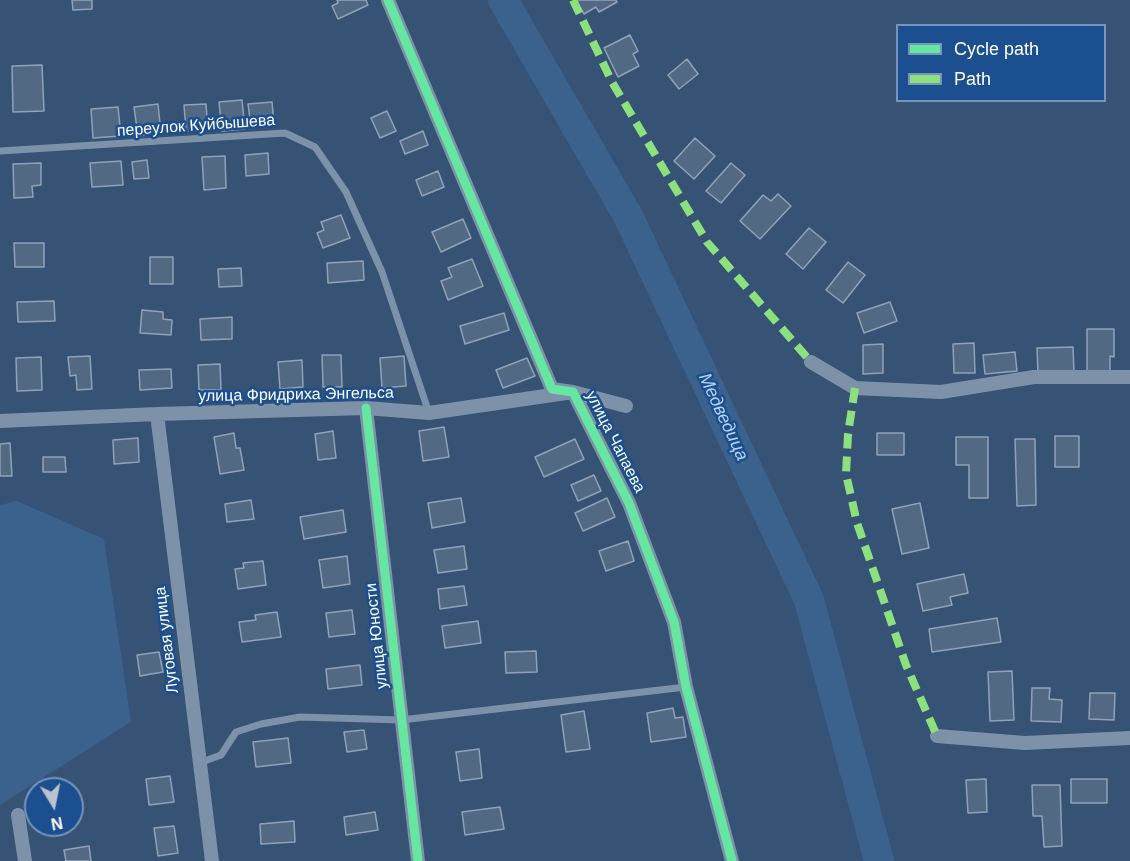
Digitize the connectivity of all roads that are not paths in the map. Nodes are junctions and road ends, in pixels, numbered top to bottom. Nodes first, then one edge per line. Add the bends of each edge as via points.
1 (388, 0) edge
2 (0, 151) edge
3 (811, 362) dead end
4 (1130, 377) edge
5 (573, 392) junction
6 (626, 406) dead end
7 (366, 408) junction
8 (429, 413) junction
9 (157, 414) junction
10 (0, 421) edge
11 (686, 687) junction
12 (401, 720) junction
13 (937, 736) dead end
14 (1130, 738) edge
15 (199, 763) junction
16 (18, 815) dead end
17 (25, 861) edge
18 (212, 861) edge
19 (418, 861) edge
20 (732, 861) edge

1 - 5 street, улица Чапаева via 552,389
2 - 8 lane, переулок Куйбышева via 285,133 315,147 346,192 382,272
3 - 4 street via 855,388 909,391 941,392 1034,376
5 - 6 street, улица Фридриха Энгельса
5 - 8 street, улица Фридриха Энгельса
5 - 11 street, улица Чапаева via 629,503 674,622
7 - 8 street, улица Фридриха Энгельса
7 - 9 street, улица Фридриха Энгельса
7 - 12 street, улица Юности
9 - 10 street, улица Фридриха Энгельса
9 - 15 street, Луговая улица
11 - 12 lane
11 - 20 street, улица Чапаева
12 - 15 lane via 300,717 261,724 236,732 221,755
12 - 19 street, улица Юности
13 - 14 street via 1025,743
15 - 18 street, Луговая улица
16 - 17 street

